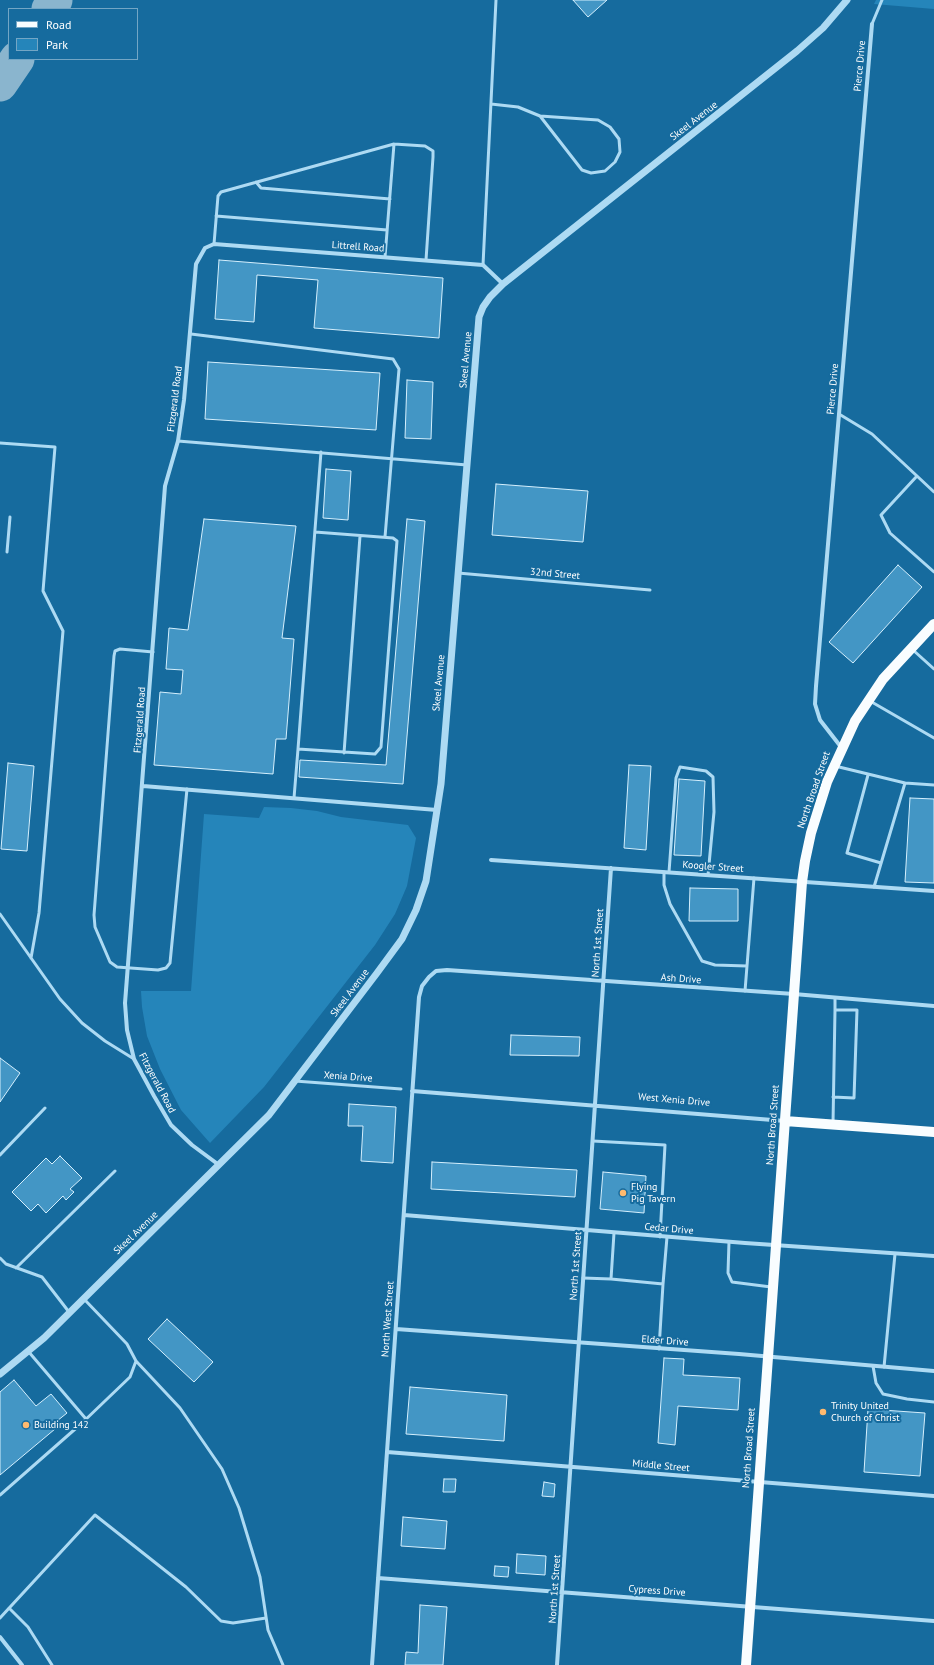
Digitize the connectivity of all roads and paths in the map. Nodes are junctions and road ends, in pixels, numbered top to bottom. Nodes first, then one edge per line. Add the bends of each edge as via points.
1 (496, 0) edge
2 (847, 0) edge
3 (882, 0) edge
4 (872, 24) joint
5 (491, 104) junction
6 (540, 116) junction
7 (394, 144) junction
8 (256, 182) junction
9 (390, 199) junction
10 (216, 216) junction
11 (387, 230) junction
12 (214, 244) junction
13 (205, 248) joint
14 (385, 257) junction
15 (426, 260) junction
16 (483, 264) junction
17 (503, 284) junction
18 (191, 334) junction
19 (839, 414) junction
20 (178, 441) junction
21 (0, 442) edge
22 (321, 452) junction
23 (391, 458) junction
24 (467, 465) junction
25 (917, 476) junction
26 (934, 492) edge
27 (10, 517) dead end
28 (315, 532) junction
29 (360, 536) junction
30 (385, 538) junction
31 (8, 552) dead end
32 (934, 572) edge
33 (458, 573) junction
34 (650, 590) dead end
35 (934, 624) edge
36 (910, 649) junction
37 (153, 652) junction
38 (934, 669) edge
39 (868, 700) junction
40 (934, 738) edge
41 (842, 747) junction
42 (298, 749) junction
43 (344, 753) junction
44 (834, 766) junction
45 (868, 775) junction
46 (904, 783) junction
47 (934, 785) edge
48 (143, 786) junction
49 (187, 789) junction
50 (294, 798) junction
51 (437, 810) junction
52 (491, 860) dead end
53 (881, 863) junction
54 (611, 868) junction
55 (664, 872) junction
56 (669, 872) junction
57 (708, 875) junction
58 (754, 878) junction
59 (802, 882) junction
60 (874, 887) junction
61 (934, 891) edge
62 (0, 914) edge
63 (31, 958) junction
64 (747, 966) junction
65 (128, 968) junction
66 (429, 976) joint
67 (603, 981) junction
68 (745, 991) junction
69 (794, 994) junction
70 (835, 998) junction
71 (934, 1006) edge
72 (835, 1010) junction
73 (134, 1059) junction
74 (295, 1081) junction
75 (401, 1089) dead end
76 (412, 1091) junction
77 (833, 1097) junction
78 (595, 1105) junction
79 (45, 1108) dead end
80 (785, 1121) junction
81 (833, 1124) junction
82 (934, 1132) edge
83 (593, 1141) junction
84 (0, 1155) edge
85 (219, 1165) junction
86 (115, 1171) dead end
87 (404, 1215) junction
88 (587, 1230) junction
89 (614, 1233) junction
90 (660, 1236) junction
91 (667, 1237) junction
92 (729, 1242) junction
93 (775, 1246) junction
94 (895, 1254) junction
95 (934, 1256) edge
96 (0, 1258) edge
97 (16, 1268) junction
98 (584, 1278) junction
99 (611, 1279) junction
100 (663, 1284) junction
101 (772, 1288) junction
102 (83, 1298) junction
103 (69, 1312) junction
104 (396, 1329) junction
105 (579, 1343) junction
106 (659, 1349) junction
107 (28, 1351) junction
108 (768, 1357) junction
109 (136, 1361) junction
110 (873, 1366) junction
111 (884, 1367) junction
112 (934, 1371) edge
113 (0, 1374) edge
114 (934, 1402) edge
115 (86, 1419) junction
116 (387, 1452) junction
117 (571, 1467) junction
118 (759, 1482) junction
119 (0, 1495) edge
120 (934, 1496) edge
121 (378, 1578) junction
122 (562, 1592) junction
123 (750, 1607) junction
124 (9, 1608) junction
125 (0, 1618) edge
126 (266, 1618) junction
127 (934, 1621) edge
128 (0, 1637) edge
129 (22, 1665) edge
130 (52, 1665) edge
131 (283, 1665) edge
132 (372, 1665) edge
133 (558, 1665) edge
134 (746, 1665) edge

1 - 5 lane
2 - 17 street, Skeel Avenue via 823,28 797,51
3 - 4 lane
4 - 19 street, Pierce Drive
5 - 6 lane via 518,107
5 - 16 lane
6 - 6 lane via 582,170 592,173 605,171 615,162 620,152 619,140 610,127 598,120
7 - 8 lane
7 - 9 lane
7 - 15 lane via 425,146 433,151
8 - 9 lane via 262,188
8 - 10 lane via 221,192 218,196
9 - 11 lane
10 - 11 lane
10 - 12 lane
11 - 14 lane
12 - 13 street, Littrell Road
12 - 14 street, Littrell Road
13 - 18 street, Fitzgerald Road via 196,264
14 - 15 street, Littrell Road
15 - 16 street, Littrell Road
16 - 17 street
17 - 24 street, Skeel Avenue via 490,297 479,317
18 - 20 street, Fitzgerald Road
18 - 23 lane via 393,360 398,369
19 - 25 lane via 872,434
19 - 41 street, Pierce Drive via 816,704 820,720
20 - 22 lane
20 - 37 street, Fitzgerald Road via 165,486
21 - 63 lane via 55,447 44,591 64,631 39,913
22 - 23 lane
22 - 28 lane
23 - 24 lane
23 - 30 lane
24 - 33 street, Skeel Avenue
25 - 26 lane
25 - 32 lane via 881,515 890,533
27 - 31 lane
28 - 29 lane
28 - 42 lane
29 - 30 lane
29 - 43 lane
30 - 43 lane via 397,541 381,748 375,754
33 - 34 lane, 32nd Street
33 - 51 street, Skeel Avenue
35 - 36 main road, North Broad Street
36 - 38 lane
36 - 39 main road, North Broad Street
37 - 48 street, Fitzgerald Road
37 - 65 lane via 120,649 114,656 94,921 110,962 116,967
39 - 40 lane
39 - 41 main road, North Broad Street
41 - 44 main road, North Broad Street
42 - 43 lane
42 - 50 lane
44 - 45 lane
44 - 59 main road, North Broad Street via 818,806
45 - 46 lane
45 - 53 lane via 847,853
46 - 47 lane
46 - 53 lane
48 - 49 street
48 - 65 street, Fitzgerald Road
49 - 50 street
49 - 65 lane via 170,963 166,968 158,970
50 - 51 street
51 - 74 street, Skeel Avenue via 426,881 408,927 377,973
52 - 54 street, Koogler Street
53 - 60 lane
54 - 55 street, Koogler Street
54 - 67 street, North 1st Street
55 - 56 street, Koogler Street
55 - 64 lane via 664,885 670,904 702,961 715,965
56 - 57 street, Koogler Street
56 - 57 lane via 676,778 680,767 706,772 713,777 714,812
57 - 58 street, Koogler Street
58 - 59 street, Koogler Street
58 - 64 lane
59 - 60 street, Koogler Street
59 - 69 main road, North Broad Street
60 - 61 street, Koogler Street
62 - 63 lane
63 - 73 lane via 60,999 82,1023
64 - 68 lane
65 - 73 street, Fitzgerald Road via 125,1003 127,1030
66 - 67 street, Ash Drive via 436,971 447,970
66 - 76 street, North West Street via 422,986 419,997
67 - 68 street, Ash Drive
67 - 78 street, North 1st Street
68 - 69 street, Ash Drive
69 - 70 street, Ash Drive
69 - 80 main road, North Broad Street
70 - 71 street, Ash Drive
70 - 72 lane
72 - 77 lane
72 - 77 lane via 857,1010 854,1098
73 - 85 street, Fitzgerald Road via 171,1125 192,1146
74 - 75 lane, Xenia Drive
74 - 85 street, Skeel Avenue via 269,1115
76 - 78 street, West Xenia Drive
76 - 87 street, North West Street
77 - 81 lane
78 - 80 street, West Xenia Drive
78 - 83 street, North 1st Street
79 - 84 lane
80 - 81 main road, West Xenia Drive
80 - 93 main road, North Broad Street
81 - 82 main road, West Xenia Drive
83 - 88 street, North 1st Street
83 - 90 lane via 665,1145
85 - 102 street, Skeel Avenue
86 - 97 lane
87 - 88 street, Cedar Drive
87 - 104 street, North West Street
88 - 89 street, Cedar Drive
88 - 98 street, North 1st Street
89 - 90 street, Cedar Drive
89 - 99 lane
90 - 91 street, Cedar Drive
91 - 92 street, Cedar Drive
91 - 100 lane
92 - 93 street, Cedar Drive
92 - 101 lane via 728,1273 732,1282
93 - 94 street, Cedar Drive
93 - 101 main road, North Broad Street
94 - 95 street, Cedar Drive
94 - 111 lane
96 - 97 lane
97 - 103 lane via 42,1277
98 - 99 lane
98 - 105 street, North 1st Street
99 - 100 lane
100 - 106 lane
101 - 108 main road, North Broad Street
102 - 103 street, Skeel Avenue
102 - 109 lane via 127,1344
103 - 107 street, Skeel Avenue
104 - 105 street, Elder Drive
104 - 116 street, North West Street
105 - 106 street, Elder Drive
105 - 117 street, North 1st Street
106 - 108 street, Elder Drive
107 - 113 street, Skeel Avenue
107 - 115 lane
108 - 110 street, Elder Drive
108 - 118 main road, North Broad Street
109 - 115 lane via 130,1377
109 - 126 lane via 180,1408 222,1469 239,1508 260,1577
110 - 111 street, Elder Drive
110 - 114 lane via 876,1383 883,1394
111 - 112 street, Elder Drive
115 - 119 lane
116 - 117 street, Middle Street
116 - 121 street, North West Street
117 - 118 street, Middle Street
117 - 122 street, North 1st Street
118 - 120 street, Middle Street
118 - 123 main road, North Broad Street
121 - 122 street, Cypress Drive
121 - 132 street, North West Street
122 - 123 street, Cypress Drive
122 - 133 street, North 1st Street
123 - 127 street, Cypress Drive
123 - 134 main road, North Broad Street
124 - 125 lane
124 - 126 lane via 94,1515 186,1587 221,1621 233,1624
124 - 130 lane via 28,1627
126 - 131 lane via 268,1630
128 - 129 street

